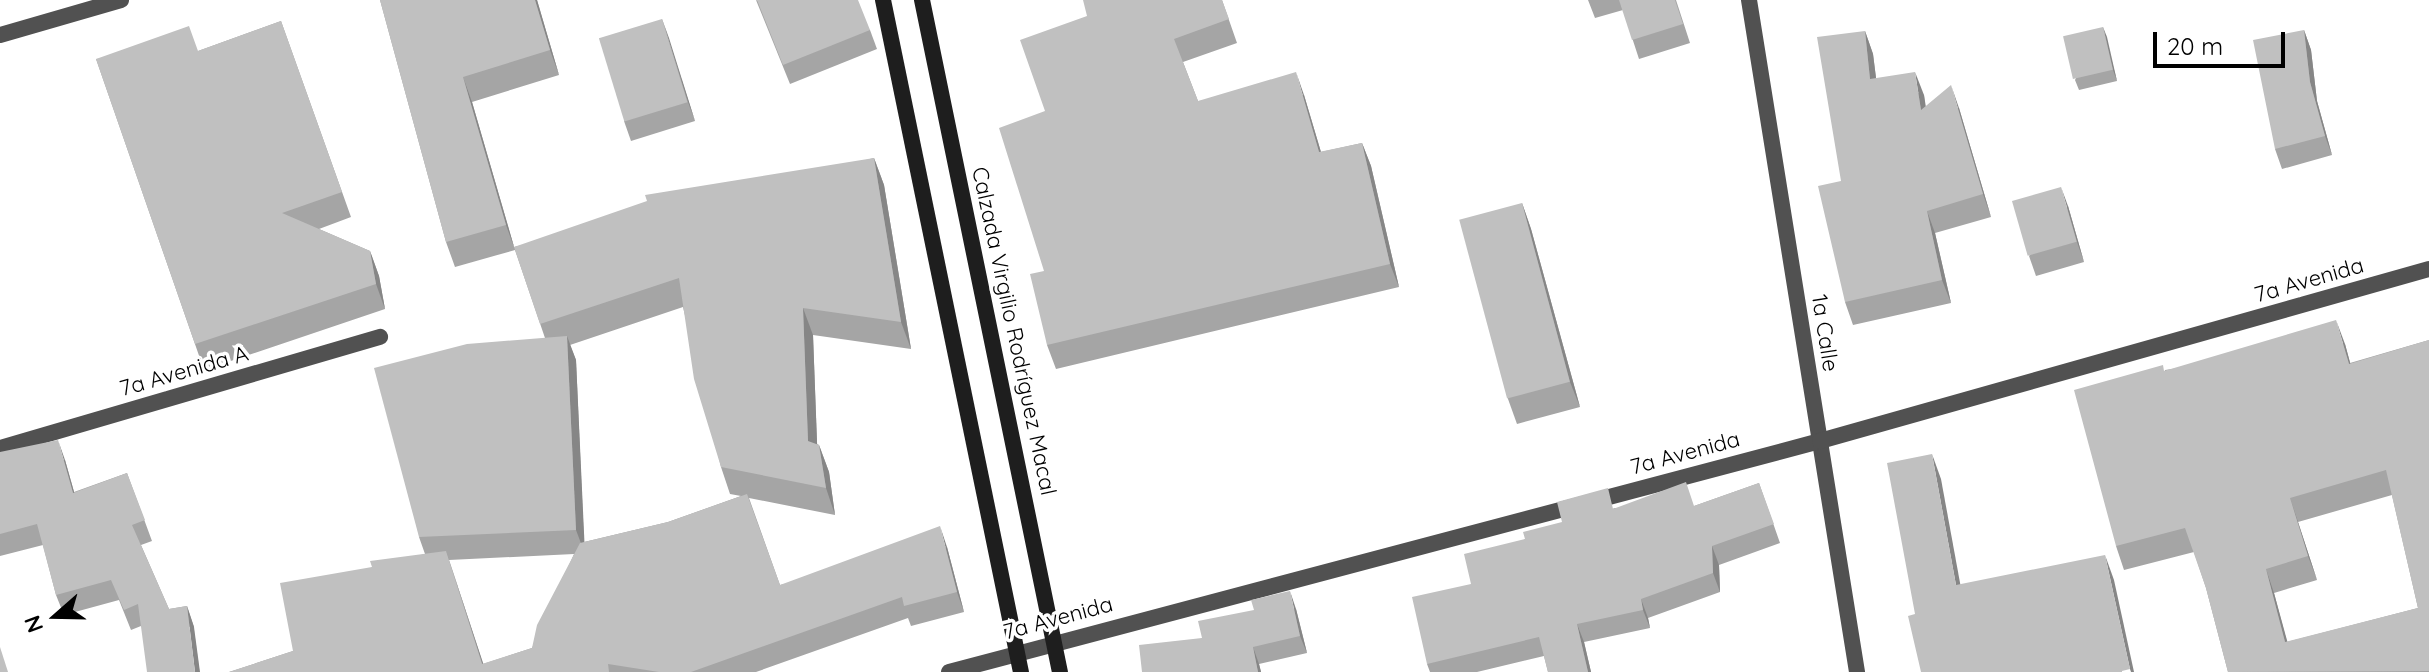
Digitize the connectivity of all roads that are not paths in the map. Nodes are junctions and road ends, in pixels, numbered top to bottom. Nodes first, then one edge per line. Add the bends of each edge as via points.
1 (121, 0) edge
2 (883, 0) edge
3 (922, 0) edge
4 (1749, 0) edge
5 (0, 35) edge
6 (2429, 269) edge
7 (380, 337) dead end
8 (1820, 441) junction
9 (0, 448) edge
10 (1055, 641) junction
11 (1017, 652) junction
12 (949, 672) edge
13 (1021, 672) edge
14 (1060, 672) edge
15 (1857, 672) edge

1 - 5 street
2 - 11 street
3 - 10 street, Calzada Virgilio Rodríguez Macal
4 - 8 street, 1a Calle
6 - 8 street, 7a Avenida
7 - 9 street, 7a Avenida A
8 - 10 street, 7a Avenida
8 - 15 street, 1a Calle
10 - 11 street, 7a Avenida
10 - 14 street, Calzada Virgilio Rodríguez Macal
11 - 12 street, 7a Avenida
11 - 13 street

